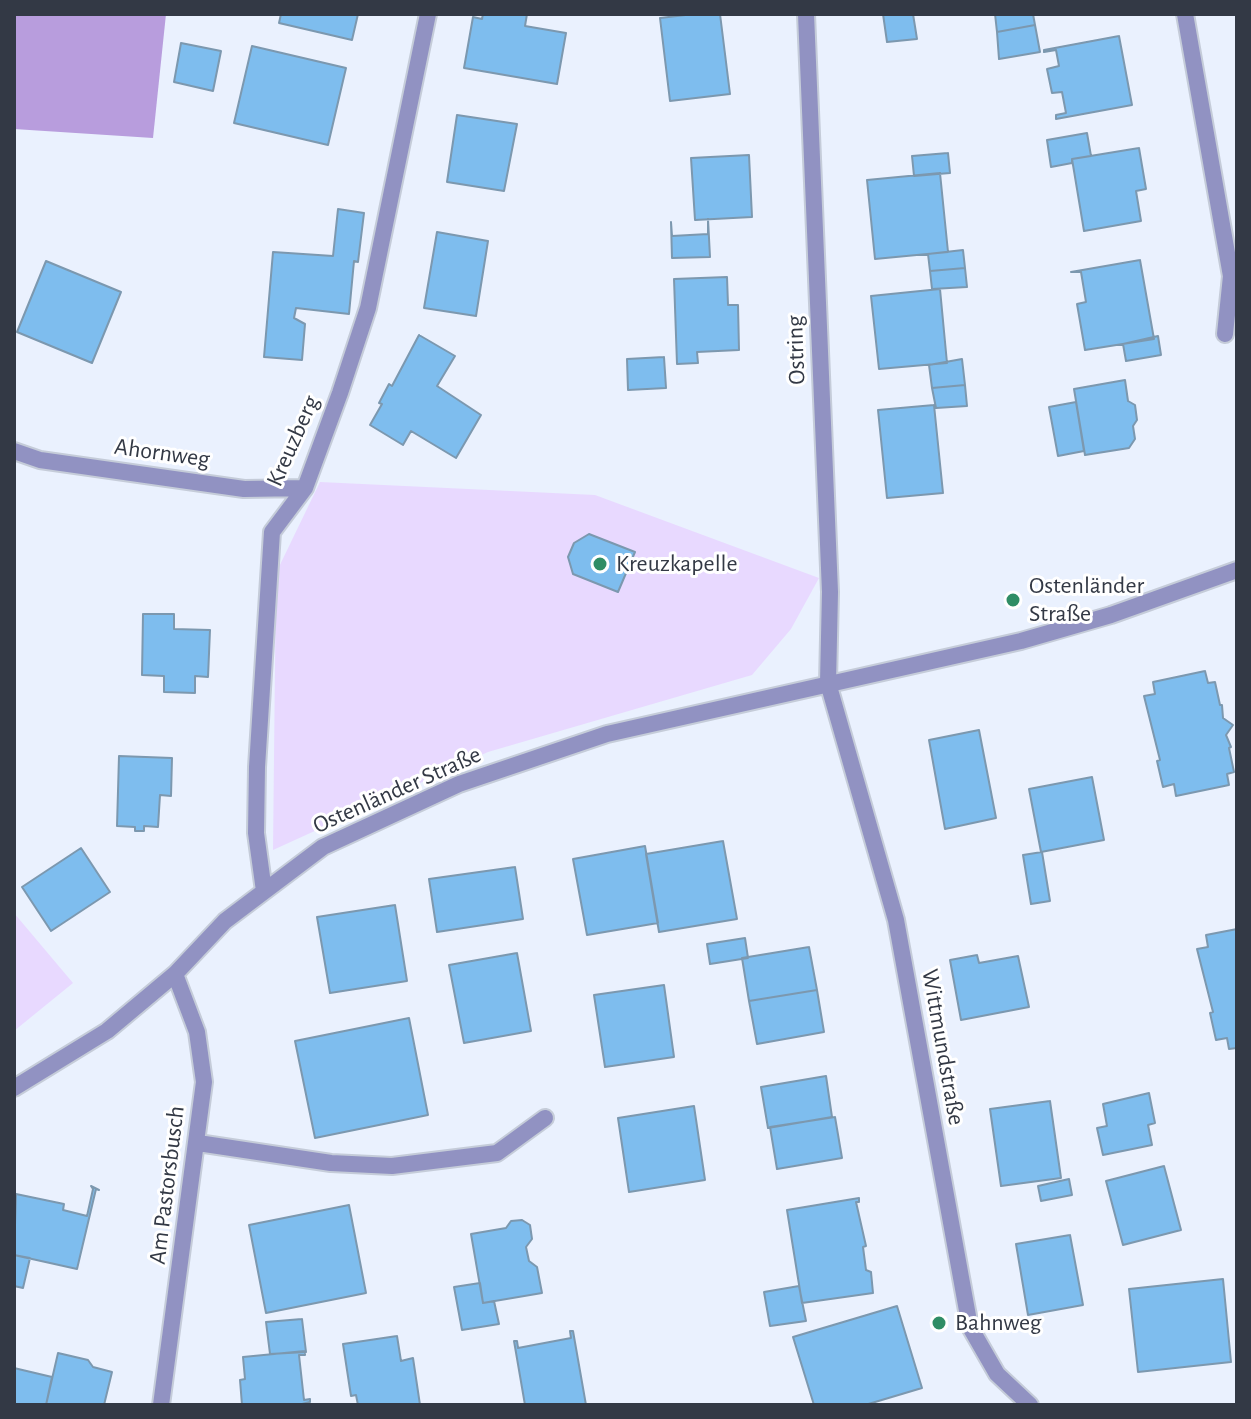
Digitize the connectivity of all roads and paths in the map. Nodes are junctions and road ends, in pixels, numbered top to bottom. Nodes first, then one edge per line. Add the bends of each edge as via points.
1 (428, 14) edge
2 (806, 14) edge
3 (1185, 14) edge
4 (1225, 334) dead end
5 (14, 451) edge
6 (305, 488) junction
7 (1237, 570) edge
8 (828, 683) junction
9 (264, 891) junction
10 (175, 974) junction
11 (14, 1088) edge
12 (545, 1118) dead end
13 (198, 1143) junction
14 (161, 1405) edge
15 (1030, 1405) edge

1 - 6 street, Kreuzberg via 368,308
2 - 8 street, Ostring via 830,592
3 - 4 street via 1231,276
5 - 6 street, Ahornweg via 40,460 244,489
6 - 9 street, Kreuzberg via 272,532 257,780 256,833
7 - 8 street, Ostenländer Straße via 1021,641
8 - 9 street, Ostenländer Straße via 607,734 459,784 323,847
8 - 15 street, Wittmundstraße via 896,920 970,1327 997,1374
9 - 10 street, Ostenländer Straße via 225,921
10 - 11 street, Ostenländer Straße via 107,1031
10 - 13 street, Am Pastorsbusch via 197,1032 204,1082
12 - 13 street via 497,1153 392,1166 331,1163
13 - 14 street, Am Pastorsbusch

